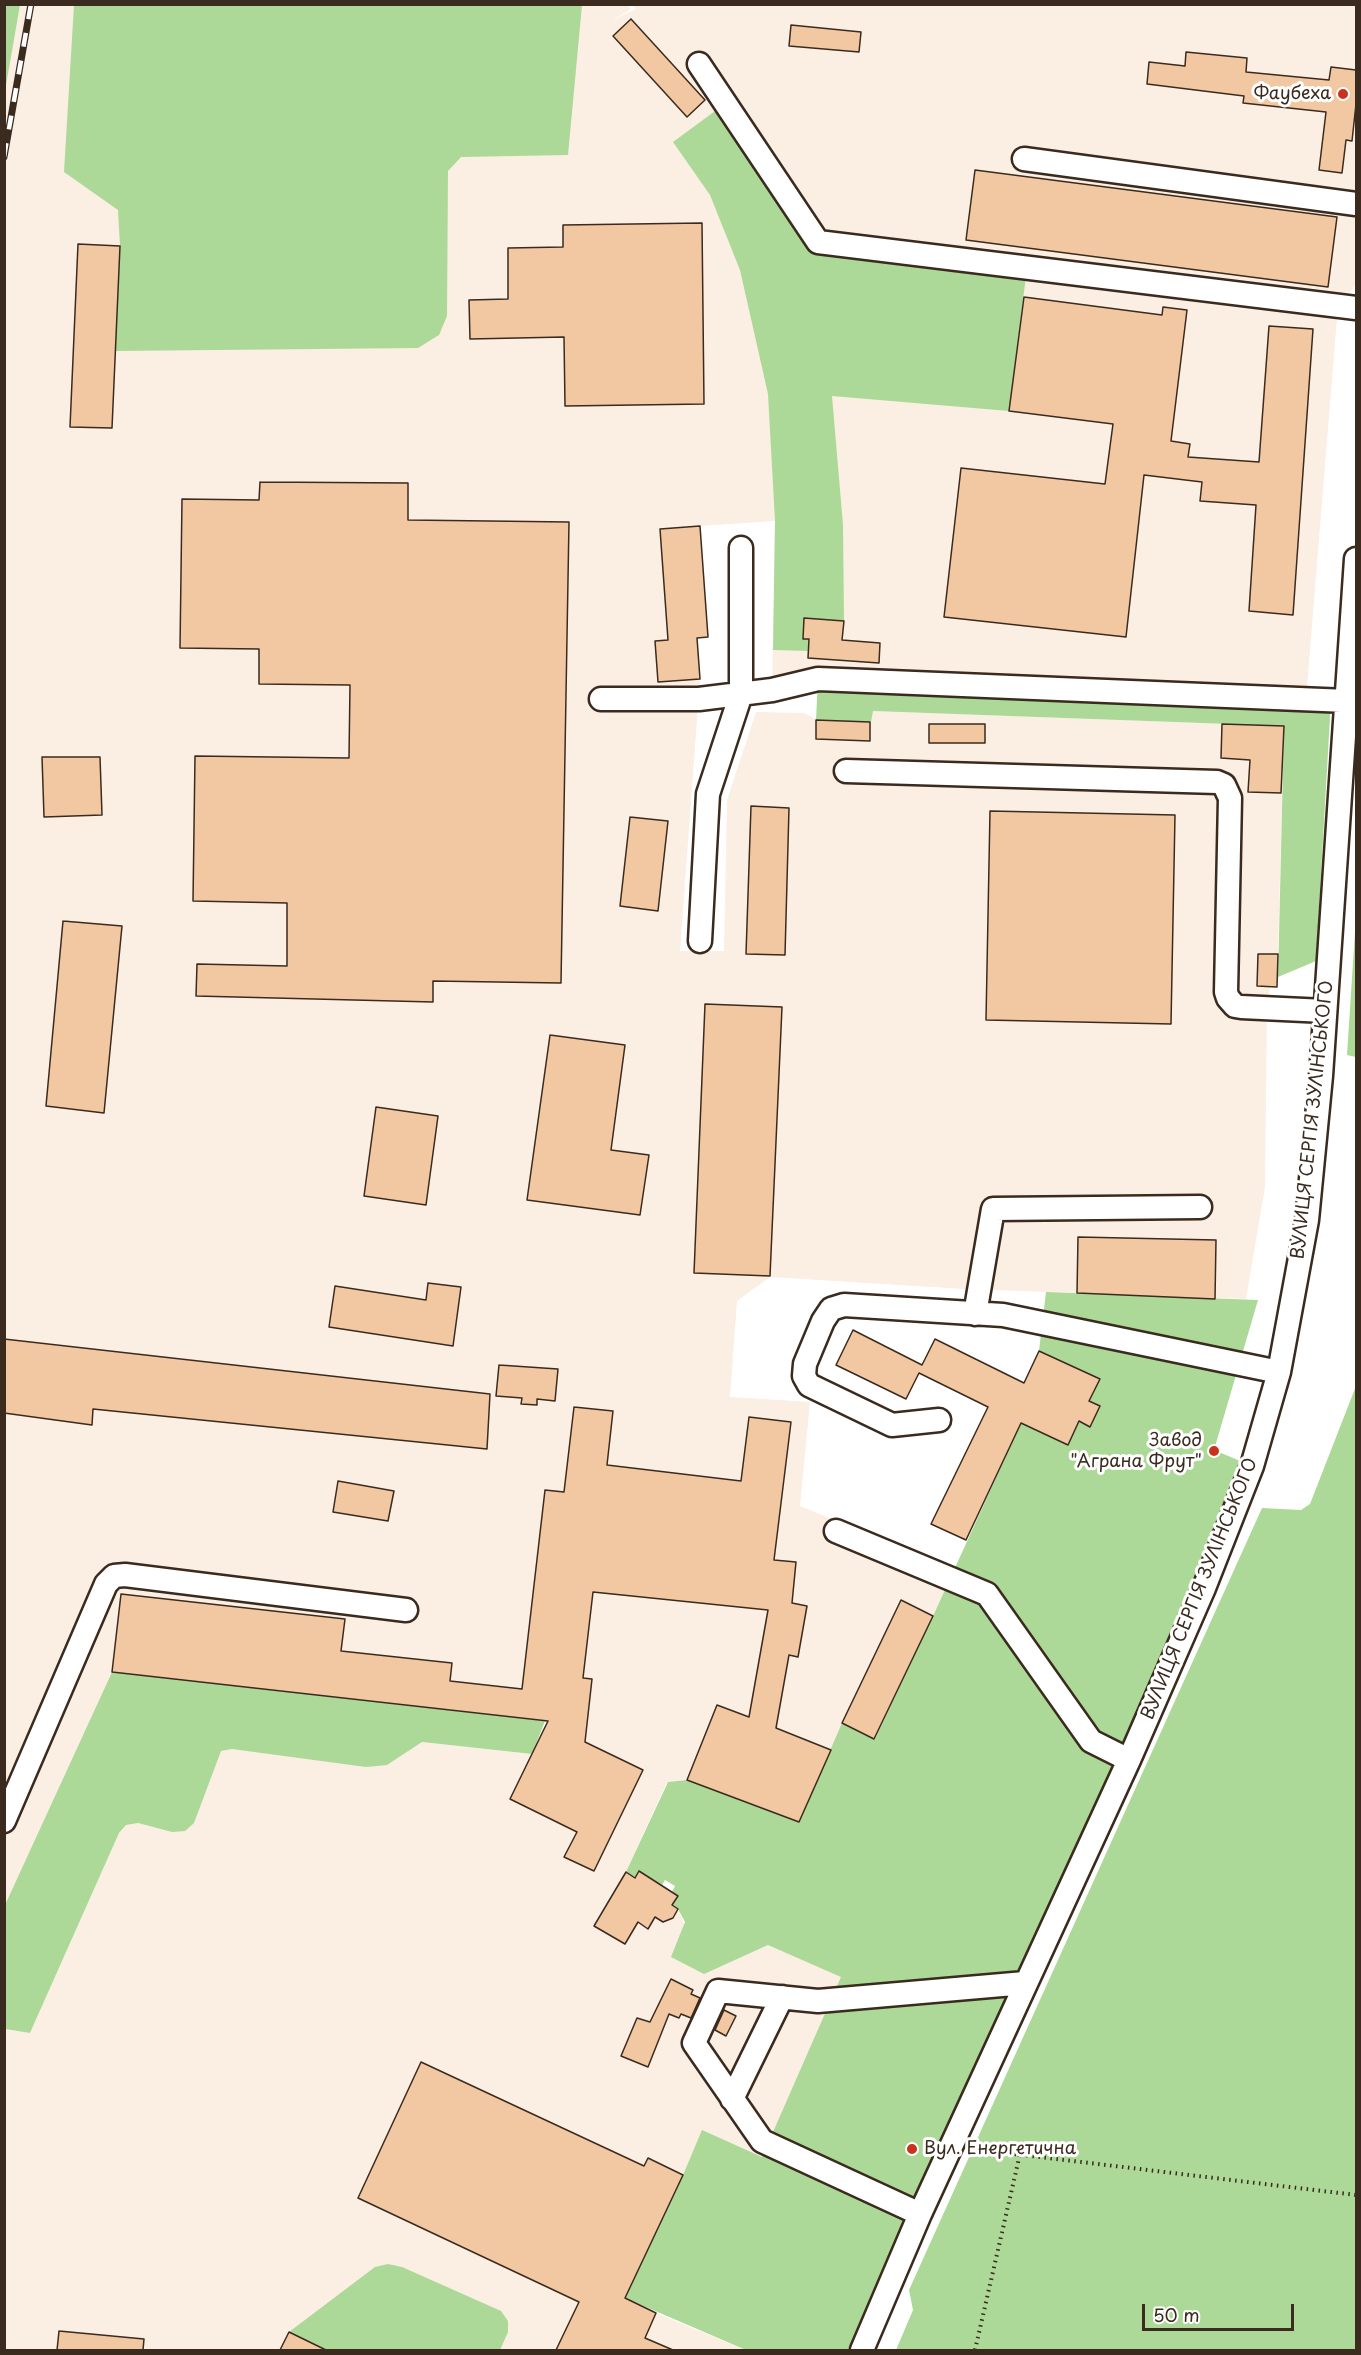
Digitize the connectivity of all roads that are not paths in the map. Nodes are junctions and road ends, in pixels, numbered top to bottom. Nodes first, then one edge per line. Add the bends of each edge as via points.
1 (699, 64) dead end
2 (1024, 159) dead end
3 (1356, 204) edge
4 (1356, 308) edge
5 (741, 548) dead end
6 (1356, 559) edge
7 (741, 694) junction
8 (601, 699) dead end
9 (1347, 701) junction
10 (846, 771) dead end
11 (700, 941) dead end
12 (1326, 1011) junction
13 (1200, 1207) dead end
14 (975, 1314) junction
15 (1279, 1372) junction
16 (939, 1420) dead end
17 (836, 1531) dead end
18 (405, 1610) dead end
19 (1129, 1760) junction
20 (4, 1821) edge
21 (1025, 1983) junction
22 (782, 1997) junction
23 (732, 2099) junction
24 (920, 2214) junction
25 (862, 2350) edge

1 - 4 street via 818,242
2 - 3 street
5 - 7 street
6 - 9 street, ВУЛИЦЯ СЕРГІЯ ЗУЛІНСЬКОГО
7 - 8 street via 699,699
7 - 9 street via 818,679
7 - 11 street via 708,794
9 - 12 street, ВУЛИЦЯ СЕРГІЯ ЗУЛІНСЬКОГО
10 - 12 street via 1224,785 1230,798 1227,998 1241,1007
12 - 15 street, ВУЛИЦЯ СЕРГІЯ ЗУЛІНСЬКОГО via 1307,1221
13 - 14 street via 993,1209
14 - 15 street via 1003,1315
14 - 16 street via 844,1305 831,1309 823,1321 806,1364 804,1376 809,1385 892,1425
15 - 19 street, ВУЛИЦЯ СЕРГІЯ ЗУЛІНСЬКОГО via 1252,1466
17 - 19 street via 987,1594 1091,1741
18 - 20 street via 114,1576 106,1584
19 - 21 street, ВУЛИЦЯ СЕРГІЯ ЗУЛІНСЬКОГО
21 - 22 street via 818,2001
21 - 24 street, ВУЛИЦЯ СЕРГІЯ ЗУЛІНСЬКОГО
22 - 23 street
22 - 23 street via 718,1990 694,2043
23 - 24 street via 762,2141
24 - 25 street, ВУЛИЦЯ СЕРГІЯ ЗУЛІНСЬКОГО

